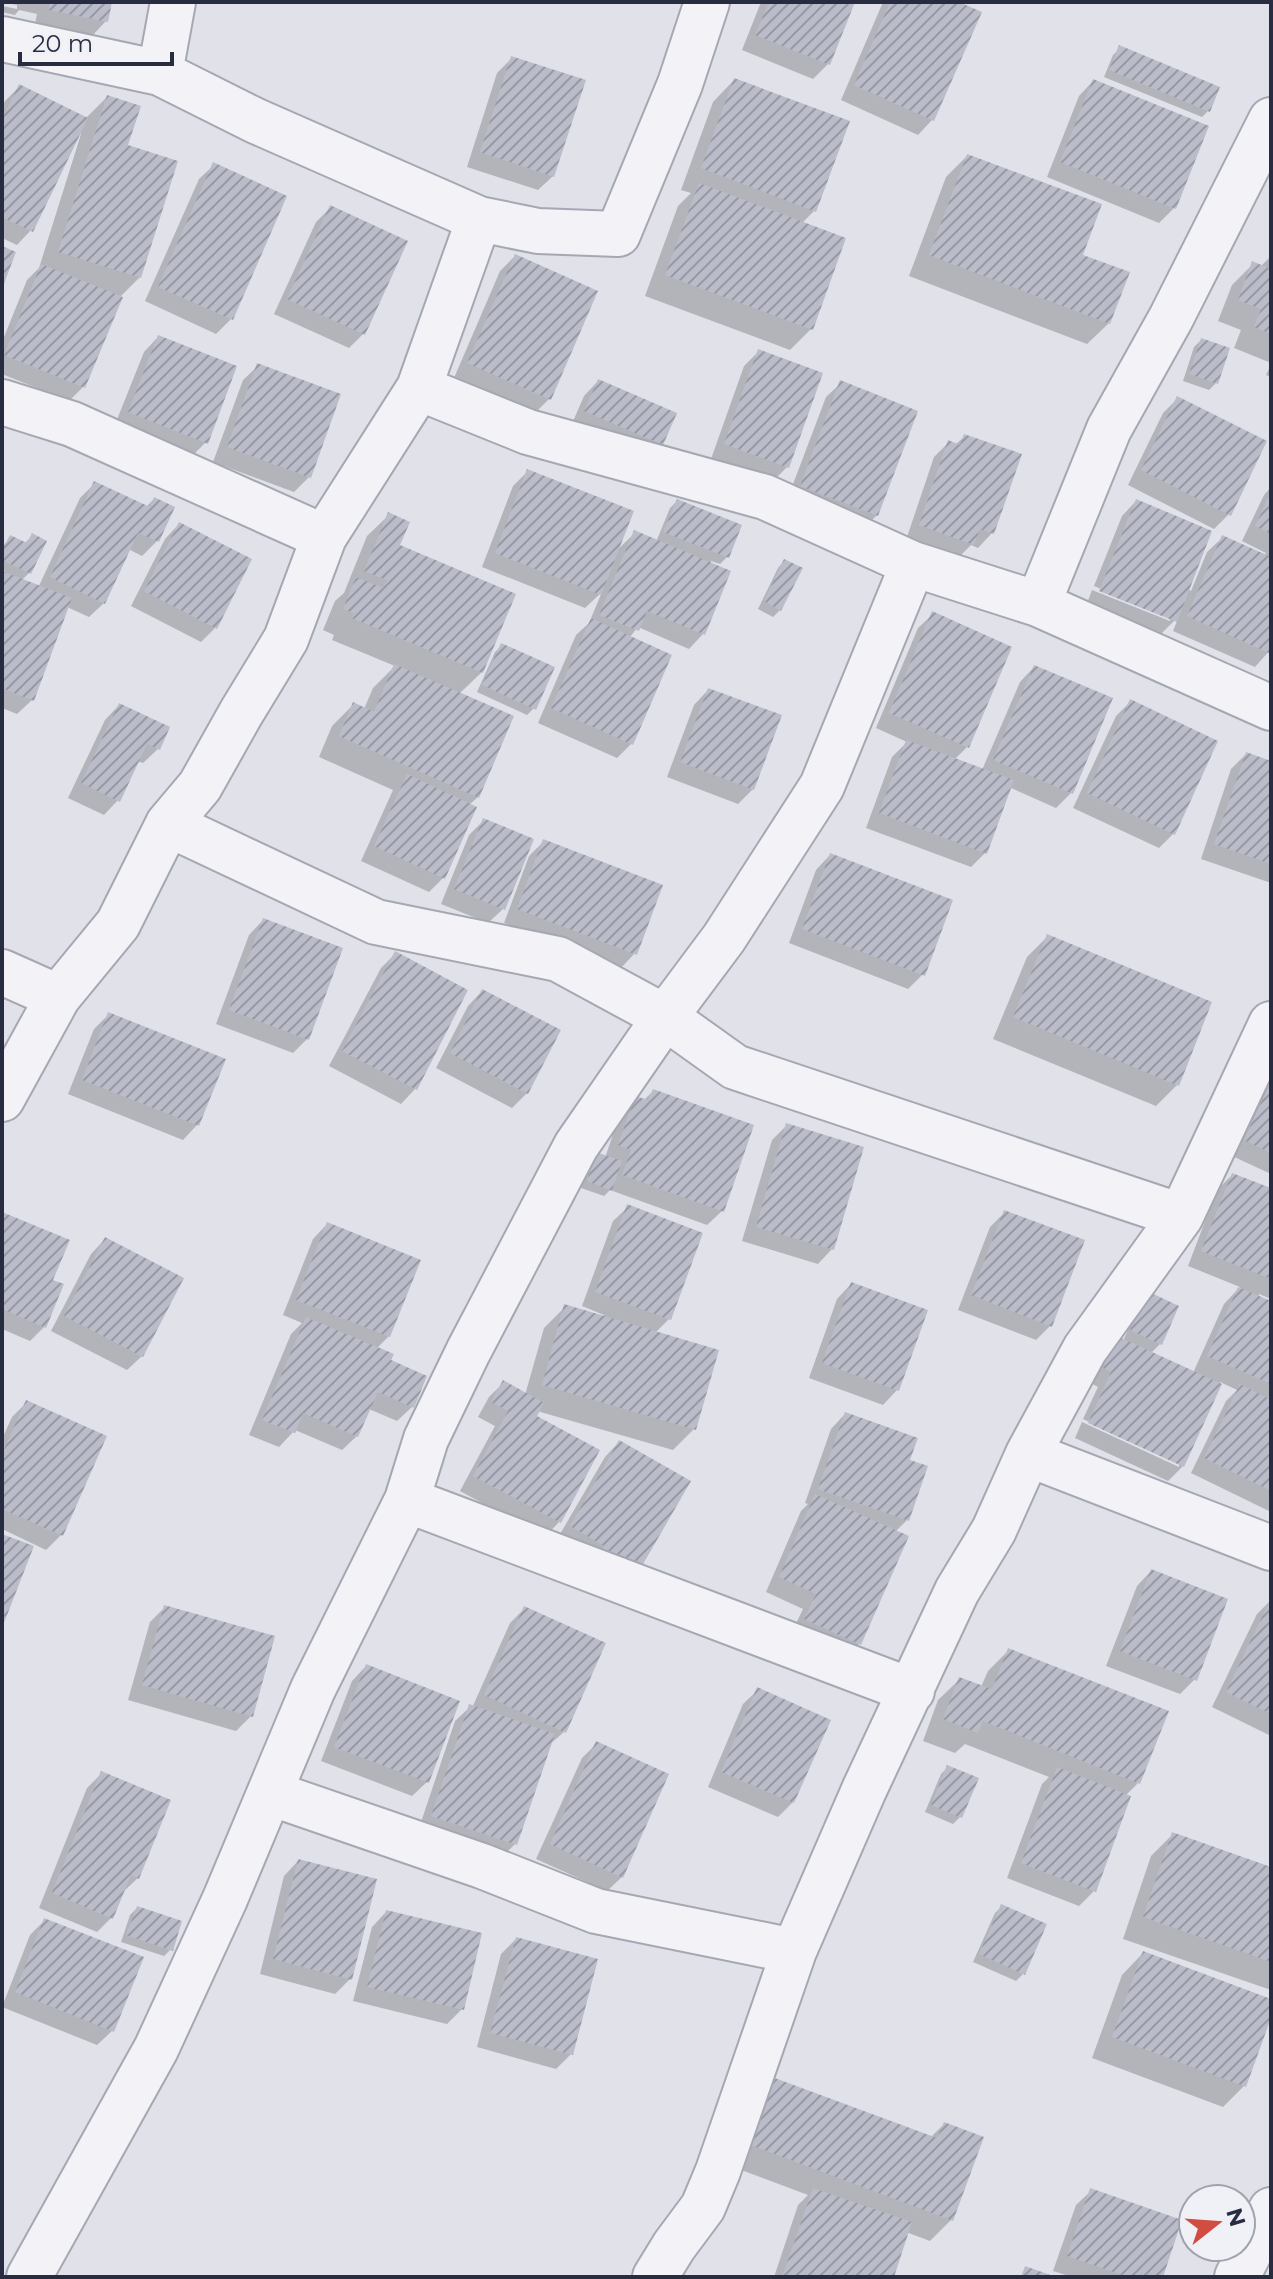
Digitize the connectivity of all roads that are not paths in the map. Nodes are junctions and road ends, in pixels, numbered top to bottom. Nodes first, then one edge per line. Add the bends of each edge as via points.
1 (173, 2) edge
2 (707, 2) edge
3 (2, 39) edge
4 (160, 73) junction
5 (1271, 120) edge
6 (479, 219) junction
7 (419, 388) junction
8 (2, 402) edge
9 (324, 537) junction
10 (913, 564) junction
11 (1038, 604) junction
12 (1271, 708) edge
13 (168, 824) junction
14 (2, 972) edge
15 (58, 997) junction
16 (665, 1017) junction
17 (1271, 1024) edge
18 (2, 1099) edge
19 (1181, 1216) junction
20 (1028, 1454) junction
21 (407, 1500) junction
22 (1271, 1548) edge
23 (912, 1691) junction
24 (270, 1793) junction
25 (794, 1951) junction
26 (1271, 2210) edge
27 (29, 2277) edge
28 (655, 2277) edge
29 (1237, 2277) edge

1 - 4 street
2 - 6 street via 680,84 618,234 538,231
3 - 4 street
4 - 6 street
5 - 11 street via 1109,429
6 - 7 street
7 - 9 street
7 - 10 street via 528,432 765,497
8 - 9 street via 72,424
9 - 13 street via 286,639 200,786
10 - 11 street
10 - 16 street via 822,786 724,938
11 - 12 street
13 - 15 street via 118,924
13 - 16 street via 376,922 558,959
14 - 15 street
15 - 18 street
16 - 19 street via 735,1067
16 - 21 street via 576,1146 426,1439
17 - 19 street
19 - 20 street via 1085,1349
20 - 22 street
20 - 23 street
21 - 23 street
21 - 24 street via 313,1689
23 - 25 street
24 - 25 street via 596,1911
24 - 27 street via 156,2049
25 - 28 street via 703,2207
26 - 29 street

